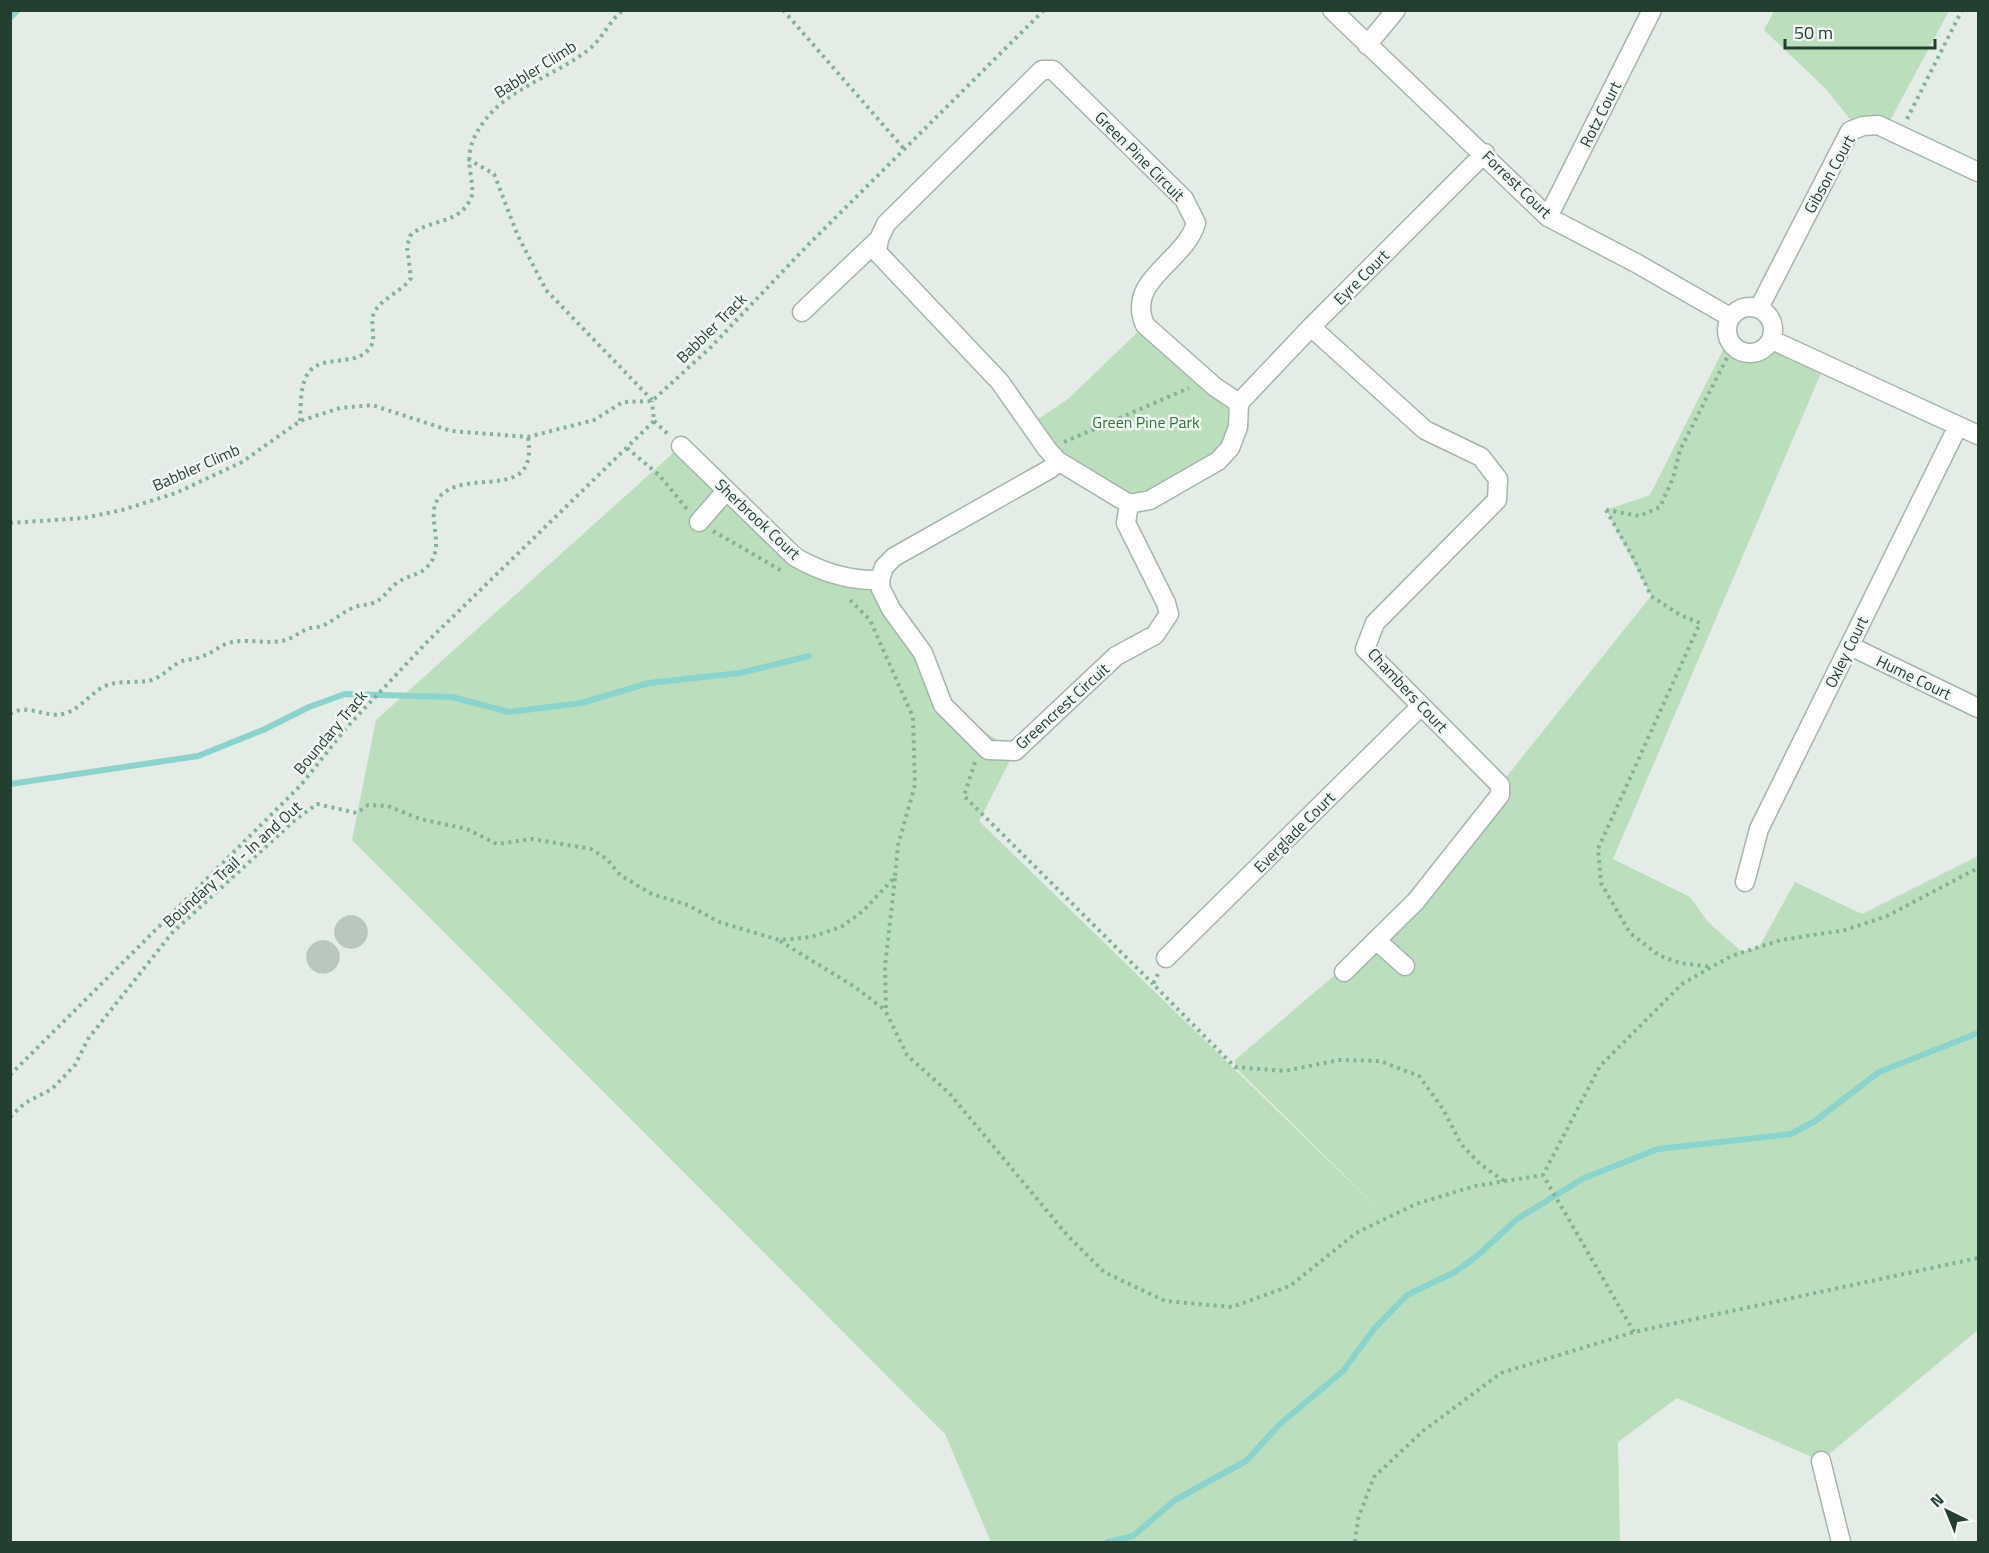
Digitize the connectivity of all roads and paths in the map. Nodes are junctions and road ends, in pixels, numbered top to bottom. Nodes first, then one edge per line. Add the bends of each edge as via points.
1 (623, 10) edge
2 (783, 10) edge
3 (1044, 10) edge
4 (1332, 10) edge
5 (1396, 10) edge
6 (1652, 10) edge
7 (1962, 10) edge
8 (1367, 45) junction
9 (1900, 134) junction
10 (905, 150) junction
11 (1485, 153) junction
12 (468, 159) junction
13 (1978, 172) edge
14 (1548, 217) junction
15 (879, 239) junction
16 (1759, 308) junction
17 (802, 312) dead end
18 (1730, 317) junction
19 (1311, 327) junction
20 (1772, 340) junction
21 (1733, 346) junction
22 (1207, 380) junction
23 (652, 401) junction
24 (1239, 403) junction
25 (300, 421) junction
26 (1958, 426) junction
27 (1978, 435) edge
28 (528, 437) junction
29 (681, 446) dead end
30 (627, 448) junction
31 (1053, 455) junction
32 (726, 490) junction
33 (1130, 504) junction
34 (699, 522) junction
35 (10, 523) edge
36 (785, 573) dead end
37 (880, 580) junction
38 (840, 594) dead end
39 (1850, 646) junction
40 (1421, 706) junction
41 (1978, 708) edge
42 (10, 714) edge
43 (981, 743) junction
44 (1978, 868) edge
45 (895, 877) junction
46 (1745, 882) dead end
47 (779, 940) junction
48 (1376, 940) junction
49 (1166, 958) joint
50 (1405, 966) dead end
51 (1712, 967) junction
52 (1344, 972) dead end
53 (1153, 984) junction
54 (886, 1012) junction
55 (10, 1074) edge
56 (10, 1117) edge
57 (1543, 1175) junction
58 (1504, 1182) junction
59 (1978, 1258) edge
60 (1634, 1332) junction
61 (1821, 1461) dead end
62 (1354, 1542) edge
63 (1841, 1542) edge

1 - 12 path, Babbler Climb via 588,50 490,112 470,146
2 - 10 path
3 - 10 path, Babbler Track
4 - 8 street, Forrest Court
5 - 8 street
6 - 14 street, Rotz Court
7 - 9 path
8 - 11 street, Forrest Court
9 - 13 street, Gibson Court
9 - 16 street, Gibson Court via 1878,125 1850,131
10 - 23 path, Babbler Track via 711,347
11 - 14 street, Forrest Court
11 - 19 street, Eyre Court
12 - 23 path via 494,174 518,236 546,290
12 - 25 path via 471,199 454,217 427,223 410,236 407,247 411,278 375,311 370,348 356,359 324,362 313,368 306,377
14 - 18 street, Forrest Court
15 - 17 street, Green Pine Circuit
15 - 22 street, Green Pine Circuit via 886,224 1032,77 1042,70 1053,70 1192,211 1196,223 1192,236 1145,288 1140,313 1145,326
15 - 31 street via 877,252 1000,382
16 - 18 street via 1742,308
16 - 20 street via 1772,322
18 - 21 street via 1727,329
19 - 24 street, Eyre Court
19 - 40 street, Chambers Court via 1425,430 1481,457 1498,479 1497,500 1375,623 1369,635 1365,648
20 - 21 street via 1750,354
20 - 26 street
21 - 51 path via 1680,450 1660,507 1640,516 1606,510 1651,596 1700,623 1598,849 1601,883 1630,933 1660,956
22 - 24 street, Green Pine Circuit
22 - 31 path
23 - 28 path via 623,402 594,420
23 - 30 path, Boundary Track via 654,421
24 - 33 street via 1238,428 1230,448 1218,461 1150,500
25 - 28 path via 340,408 372,405 451,431
25 - 35 path, Babbler Climb via 242,462 176,493 84,519
26 - 27 street
26 - 39 street, Oxley Court
28 - 42 path via 531,451 518,475 501,482 464,484 440,496 434,506 434,558 427,567 395,584 372,604 358,606 280,642 230,643 179,662 155,679 119,681 66,713 53,716 28,708
29 - 32 street, Sherbrook Court
30 - 34 path via 659,475
30 - 55 path, Boundary Track via 427,642 301,785
31 - 33 street
31 - 37 street via 1050,469 894,557 884,567
32 - 34 street
32 - 37 street, Sherbrook Court via 795,557 838,575
33 - 43 street, Greencrest Circuit via 1126,523 1166,603 1169,614 1164,624 1155,635 1116,656 1015,751 988,750
34 - 36 path
37 - 43 street, Greencrest Circuit via 891,609 923,653 943,705
38 - 45 path via 870,620 913,717 915,785 898,845
39 - 41 street, Hume Court
39 - 46 street, Oxley Court via 1759,829
40 - 48 street, Chambers Court via 1500,785 1500,795 1437,877
40 - 49 street, Everglade Court
43 - 53 path via 964,796
44 - 51 path via 1887,916 1845,930 1781,940 1731,956
45 - 47 path, Boundary Trail - In and Out via 841,927 811,937
45 - 54 path via 885,966
47 - 54 path via 855,987
47 - 56 path, Boundary Trail - In and Out via 719,922 688,905 652,894 620,875 607,859 591,849 532,839 497,844 467,830 420,819 388,806 368,805 357,813 317,804 172,933 88,1039 75,1065 52,1089 25,1103
48 - 50 street
48 - 52 street, Chambers Court
49 - 53 path
51 - 57 path via 1682,984 1600,1066
53 - 58 path via 1235,1067 1286,1071 1339,1060 1380,1060 1419,1076 1443,1109 1461,1144
54 - 58 path via 908,1055 950,1094 1067,1235 1104,1272 1165,1301 1232,1307 1290,1286 1356,1233 1416,1204 1475,1186
57 - 58 path
57 - 60 path
59 - 60 path
60 - 62 path via 1501,1373 1432,1424 1374,1477
61 - 63 street

